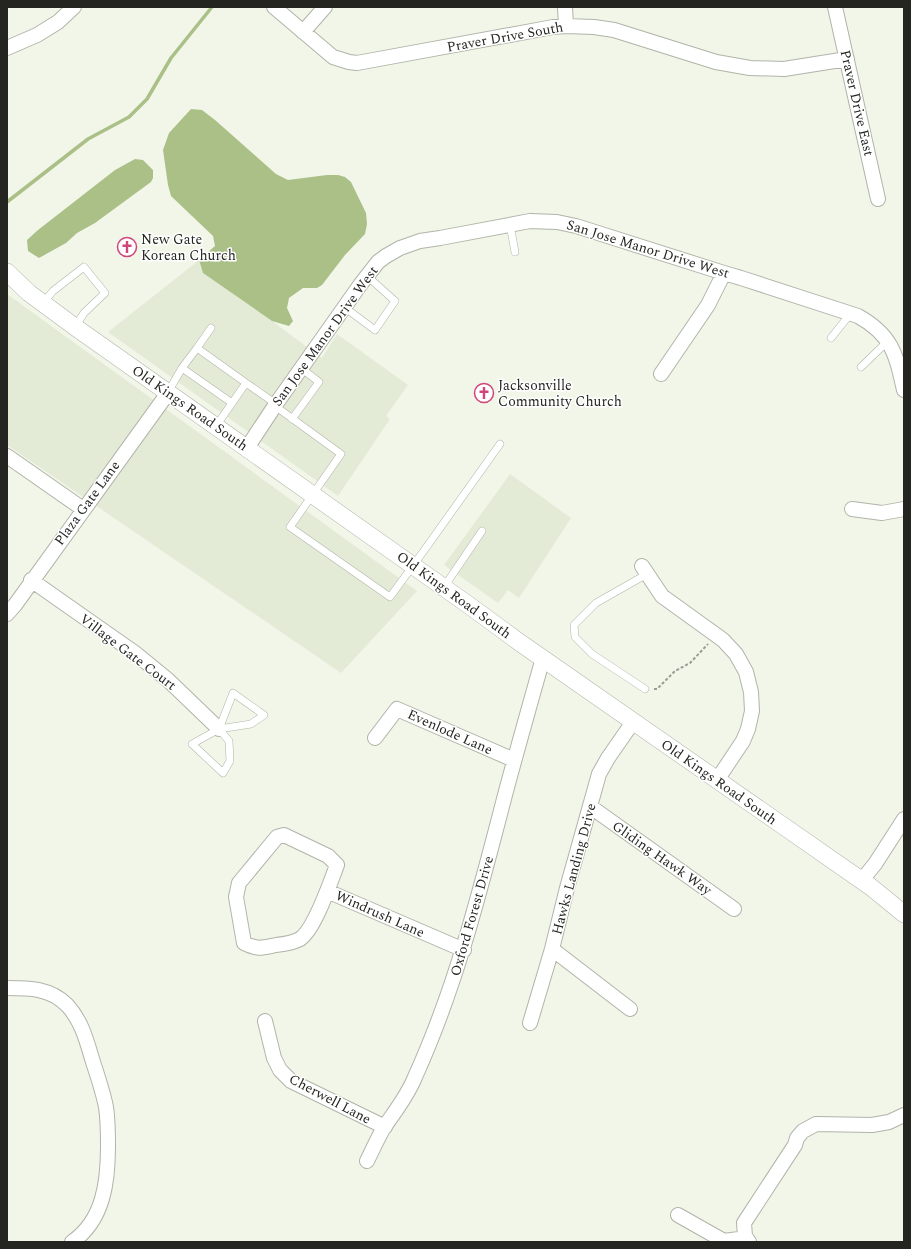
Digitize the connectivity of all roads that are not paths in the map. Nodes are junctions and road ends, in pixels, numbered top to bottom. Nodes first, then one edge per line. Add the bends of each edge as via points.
1 (74, 7) edge
2 (274, 7) edge
3 (325, 7) edge
4 (565, 7) edge
5 (835, 7) edge
6 (566, 26) junction
7 (303, 32) junction
8 (7, 48) edge
9 (847, 59) junction
10 (878, 199) dead end
11 (510, 225) junction
12 (515, 252) dead end
13 (7, 272) edge
14 (724, 274) junction
15 (367, 276) junction
16 (43, 304) junction
17 (344, 307) junction
18 (854, 315) junction
19 (75, 327) junction
20 (211, 328) dead end
21 (831, 338) dead end
22 (888, 341) junction
23 (197, 348) junction
24 (861, 367) dead end
25 (182, 368) junction
26 (301, 368) junction
27 (661, 374) dead end
28 (246, 383) junction
29 (904, 390) edge
30 (168, 393) junction
31 (232, 403) junction
32 (276, 405) junction
33 (292, 419) junction
34 (216, 426) junction
35 (500, 444) dead end
36 (247, 448) junction
37 (7, 456) edge
38 (313, 495) junction
39 (83, 509) junction
40 (852, 509) dead end
41 (904, 509) edge
42 (482, 531) dead end
43 (412, 565) junction
44 (645, 570) joint
45 (31, 580) junction
46 (444, 588) junction
47 (7, 614) edge
48 (543, 658) junction
49 (645, 689) road end
50 (633, 722) junction
51 (219, 729) junction
52 (375, 738) dead end
53 (514, 760) junction
54 (717, 780) junction
55 (591, 807) junction
56 (904, 819) edge
57 (861, 881) junction
58 (327, 891) junction
59 (734, 909) dead end
60 (904, 914) edge
61 (552, 949) junction
62 (464, 950) junction
63 (7, 988) edge
64 (630, 1009) dead end
65 (265, 1021) dead end
66 (530, 1023) dead end
67 (904, 1115) edge
68 (384, 1127) junction
69 (367, 1161) dead end
70 (678, 1215) dead end
71 (746, 1241) edge
72 (72, 1242) edge

1 - 8 street via 42,32
2 - 7 street, Praver Drive South
3 - 7 street
4 - 6 street
5 - 9 street, Praver Drive East
6 - 7 street, Praver Drive South via 357,64 333,57
6 - 9 street, Praver Drive South via 614,30 716,62 750,68 784,70
9 - 10 street, Praver Drive East
11 - 12 lane
11 - 14 street, San Jose Manor Drive West via 530,221 576,226
11 - 15 street, San Jose Manor Drive West via 409,244 378,262
13 - 16 street, Old Kings Road South
14 - 18 street, San Jose Manor Drive West
14 - 27 street via 708,305
15 - 17 street, San Jose Manor Drive West
15 - 17 lane via 395,301 375,330
16 - 19 street, Old Kings Road South
16 - 19 lane via 53,291 84,267 105,293 84,313
17 - 26 street, San Jose Manor Drive West
18 - 21 lane
18 - 22 street, San Jose Manor Drive West via 869,322
19 - 30 street, Old Kings Road South
20 - 23 lane
22 - 24 lane
22 - 29 street, San Jose Manor Drive West via 897,359
23 - 25 lane
23 - 28 lane
25 - 30 lane
25 - 31 lane
26 - 32 street, San Jose Manor Drive West
26 - 33 lane via 319,382
28 - 31 lane
28 - 32 lane
30 - 34 street, Old Kings Road South
30 - 39 street, Plaza Gate Lane
31 - 34 lane
32 - 33 lane
32 - 36 street, San Jose Manor Drive West
33 - 38 lane via 341,454
34 - 36 street, Old Kings Road South
35 - 43 lane
36 - 38 street, Old Kings Road South
37 - 39 street
38 - 43 street, Old Kings Road South
38 - 43 lane via 290,527 390,597
39 - 45 street, Plaza Gate Lane
40 - 41 street via 882,513
42 - 46 lane
43 - 46 street, Old Kings Road South
44 - 49 lane via 596,603 574,625 575,637 592,654
44 - 54 street via 662,596 723,640 736,654 746,672 752,711 743,741
45 - 47 street, Plaza Gate Lane
45 - 51 street, Village Gate Court via 135,653 168,680
46 - 48 street, Old Kings Road South
48 - 50 street, Old Kings Road South
48 - 53 street, Oxford Forest Drive
50 - 54 street, Old Kings Road South
50 - 55 street, Hawks Landing Drive via 600,774
51 - 51 lane via 192,744 223,773 230,761 229,742
51 - 51 lane via 251,724 264,715 233,693
52 - 53 street, Evenlode Lane via 397,709
53 - 62 street, Oxford Forest Drive
54 - 57 street, Old Kings Road South
55 - 59 street, Gliding Hawk Way
55 - 61 street, Hawks Landing Drive
56 - 57 street
57 - 60 street, Old Kings Road South
58 - 58 street, Windrush Lane via 337,865 328,856 284,835 277,837 239,884 236,897 244,943 256,948 291,943 301,938 313,922
58 - 62 street, Windrush Lane
61 - 64 street
61 - 66 street, Hawks Landing Drive
62 - 68 street, Oxford Forest Drive via 415,1079
63 - 72 street via 36,988 57,998 78,1018 104,1099 108,1122 104,1193 95,1217 85,1232
65 - 68 street, Cherwell Lane via 274,1058 280,1070 292,1081
67 - 71 street via 881,1124 816,1124 803,1131 744,1223
68 - 69 street, Oxford Forest Drive
70 - 71 street via 724,1241

